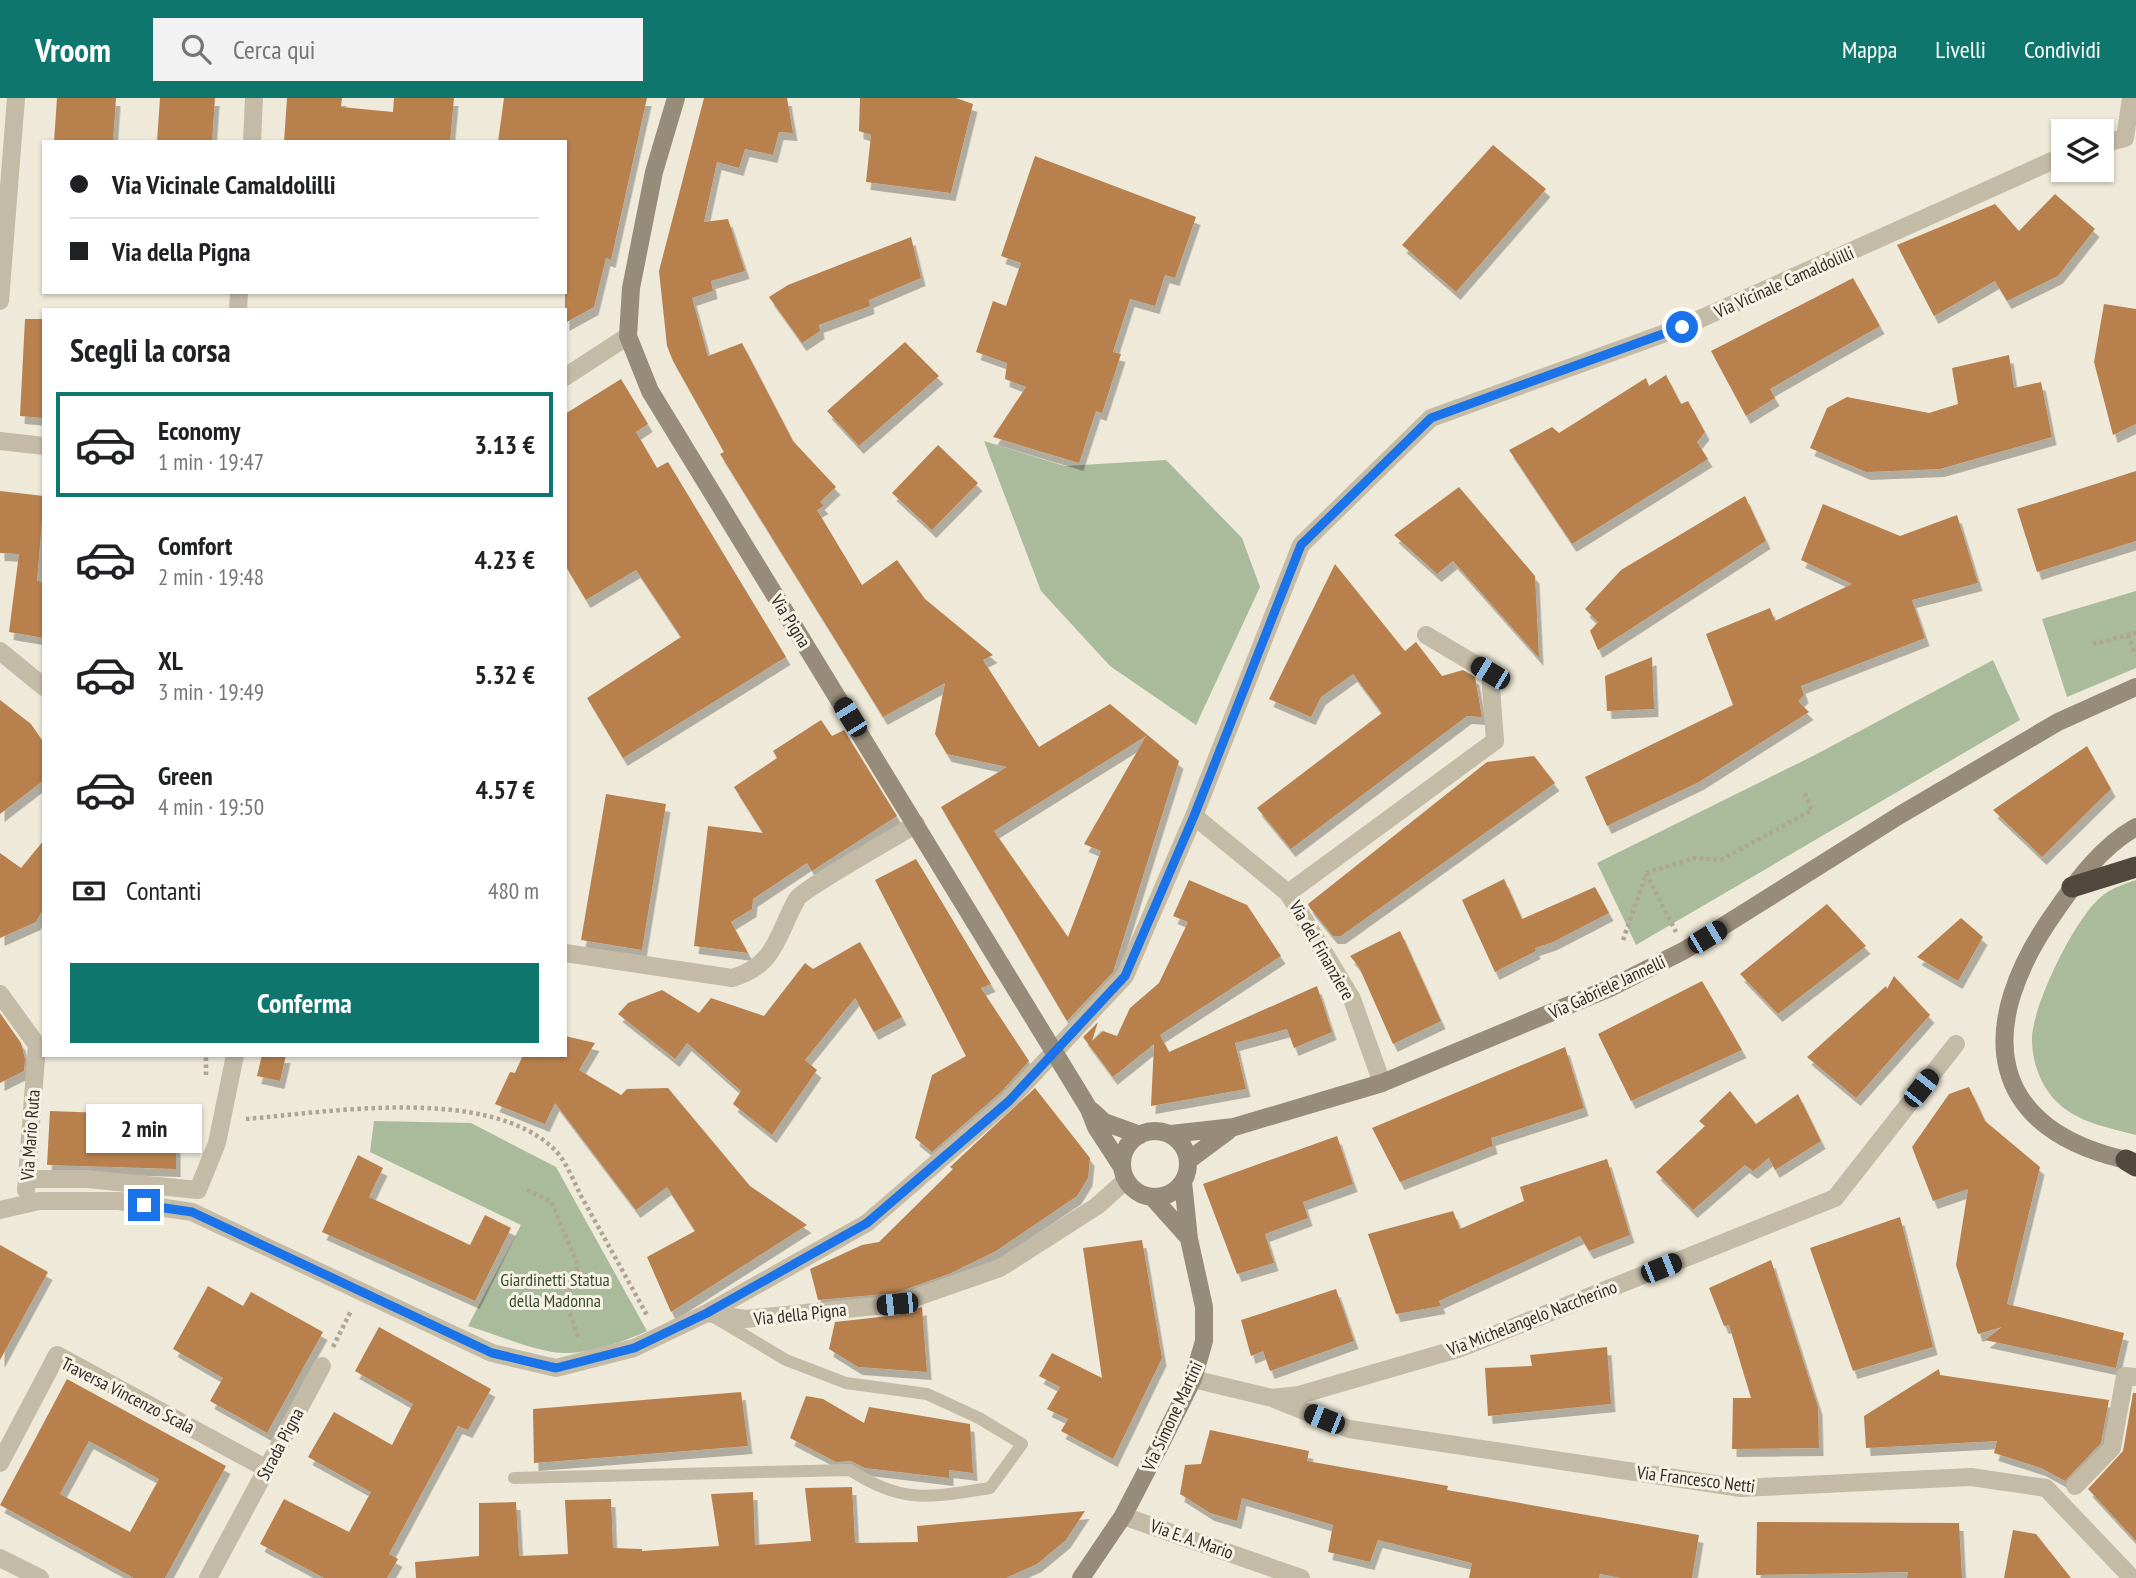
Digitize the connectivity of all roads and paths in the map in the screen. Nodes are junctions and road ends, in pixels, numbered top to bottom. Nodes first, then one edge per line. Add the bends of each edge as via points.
1 (16, 98) edge
2 (254, 98) edge
3 (676, 98) edge
4 (2130, 98) edge
5 (2131, 136) edge
6 (251, 140) edge
7 (2114, 141) edge
8 (2051, 161) edge
9 (0, 301) edge
10 (628, 336) junction
11 (567, 376) edge
12 (0, 442) edge
13 (42, 446) edge
14 (2136, 633) edge
15 (1426, 635) dead end
16 (2128, 635) junction
17 (2093, 644) dead end
18 (0, 652) edge
19 (2136, 656) edge
20 (42, 685) edge
21 (2136, 687) edge
22 (1804, 792) dead end
23 (1194, 816) junction
24 (916, 824) junction
25 (2136, 827) edge
26 (2136, 867) edge
27 (1646, 873) junction
28 (2072, 887) junction
29 (1288, 893) junction
30 (1623, 940) dead end
31 (1685, 950) junction
32 (567, 953) edge
33 (0, 994) edge
34 (1956, 1044) dead end
35 (235, 1057) edge
36 (1382, 1083) junction
37 (1089, 1109) junction
38 (246, 1119) dead end
39 (1234, 1127) junction
40 (1171, 1134) junction
41 (1140, 1135) junction
42 (1189, 1160) junction
43 (2133, 1163) edge
44 (1124, 1174) junction
45 (27, 1179) junction
46 (1183, 1182) junction
47 (527, 1190) dead end
48 (1153, 1198) junction
49 (24, 1204) junction
50 (0, 1210) edge
51 (1189, 1239) junction
52 (352, 1310) dead end
53 (707, 1313) junction
54 (658, 1337) junction
55 (586, 1360) junction
56 (322, 1366) joint
57 (2136, 1377) edge
58 (1193, 1379) junction
59 (1272, 1398) junction
60 (0, 1463) edge
61 (267, 1469) junction
62 (514, 1478) dead end
63 (2075, 1486) dead end
64 (1123, 1516) junction
65 (0, 1558) edge
66 (40, 1578) edge
67 (208, 1578) edge
68 (1081, 1578) edge
69 (1301, 1578) edge
70 (2132, 1578) edge

1 - 9 street
2 - 6 street
3 - 10 main road, Via Pigna via 654,172 631,288
4 - 5 street
5 - 7 street
8 - 23 street, Via Vicinale Camaldolilli via 1682,327 1431,418 1301,545
10 - 11 street
10 - 24 main road, Via Pigna via 650,391
12 - 13 street
14 - 16 path
15 - 29 street via 1490,673 1495,741
16 - 17 path
16 - 19 path
18 - 20 street
21 - 31 main road, Via Gabriele Jannelli via 2058,722
22 - 27 path via 1812,810 1721,860 1695,858
23 - 29 street, Via del Finanziere
23 - 53 street, Via Vicinale Camaldolilli via 1125,976 1009,1101 867,1223
24 - 32 street via 799,896 771,953 751,973 732,978
24 - 37 main road, Via Pigna
25 - 28 main road via 2106,850
26 - 28 highway
27 - 30 path
27 - 31 path
28 - 43 main road via 2043,928 2011,993 2003,1026 2005,1058 2013,1087 2031,1115 2064,1138
29 - 36 street, Via del Finanziere via 1352,999
31 - 36 main road, Via Gabriele Jannelli via 1611,988
33 - 45 street, Via Mario Ruta via 37,1045
34 - 59 street, Via Michelangelo Naccherino via 1835,1198 1461,1348 1299,1395
35 - 45 street via 217,1143 198,1190 87,1179
36 - 39 main road, Via Gabriele Jannelli
37 - 41 main road, Via Pigna via 1104,1122
37 - 44 main road, Via Pigna
38 - 54 path via 372,1107 413,1108 462,1112 529,1129 557,1152
39 - 40 main road, Via Gabriele Jannelli
39 - 42 main road, Via Gabriele Jannelli
40 - 41 main road
40 - 42 main road
41 - 44 main road via 1125,1149
42 - 46 main road
44 - 48 main road via 1132,1189
44 - 53 street, Via della Pigna via 1097,1206 1000,1268 897,1304 745,1319
45 - 49 street, Via Mario Ruta
46 - 48 main road via 1165,1196
46 - 51 main road, Via Simone Martini
47 - 55 path via 551,1201 578,1265 566,1303
48 - 51 main road, Via Simone Martini
49 - 50 street
49 - 55 street via 119,1201 192,1212 492,1353 556,1368
51 - 58 main road, Via Simone Martini via 1204,1307 1205,1341
52 - 56 path
53 - 54 street
53 - 62 lane via 786,1360 846,1383 926,1394 1022,1444 990,1488 925,1498 877,1487 850,1470
54 - 55 street
56 - 61 street, Strada Pigna
57 - 63 street via 2125,1376 2112,1448
58 - 59 street, Via Michelangelo Naccherino
58 - 64 main road, Via Simone Martini
59 - 70 street, Via Francesco Netti via 1349,1429 1741,1488 1971,1477 2046,1488
60 - 61 street, Traversa Vincenzo Scala via 57,1355
61 - 67 street, Strada Pigna
64 - 68 main road, Via Simone Martini
64 - 69 street, Via E. A. Mario
65 - 66 street

